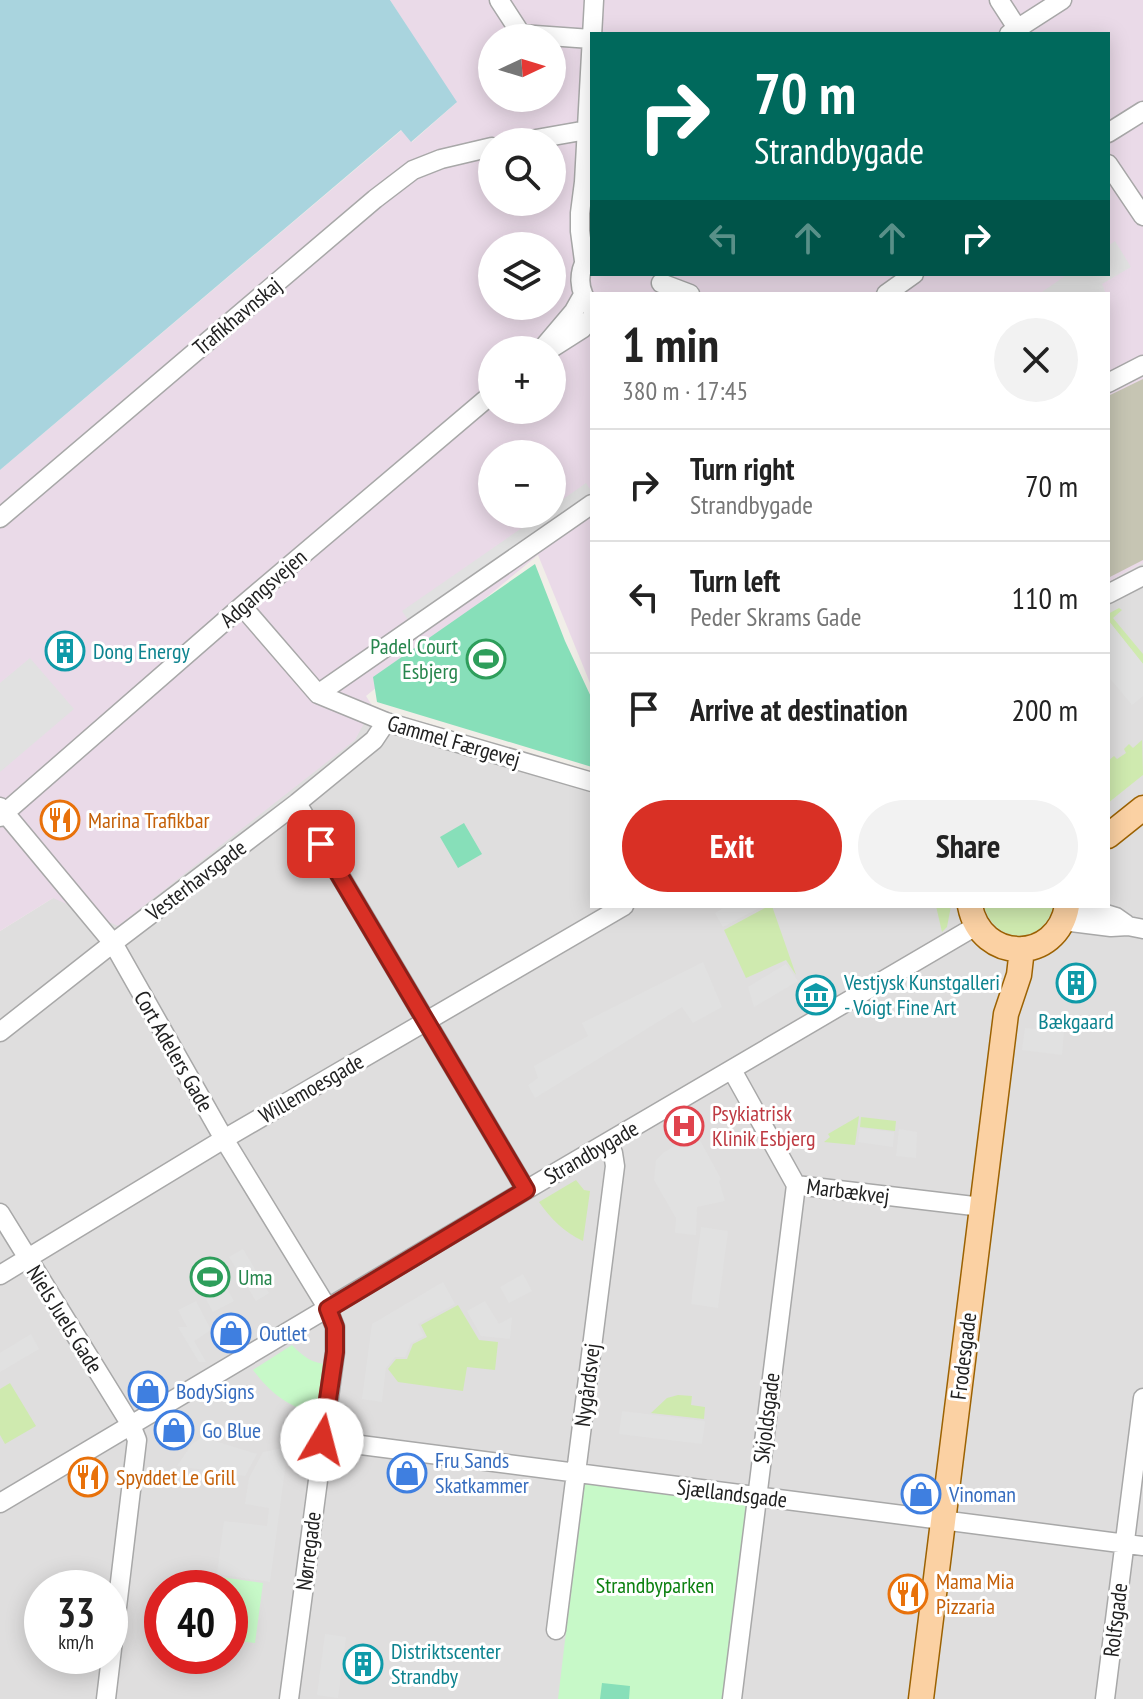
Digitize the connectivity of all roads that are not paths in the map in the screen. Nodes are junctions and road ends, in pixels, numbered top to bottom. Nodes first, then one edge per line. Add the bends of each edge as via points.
1 (499, 0) edge
2 (594, 0) edge
3 (999, 0) edge
4 (1062, 0) edge
5 (592, 32) edge
6 (1016, 32) edge
7 (590, 39) edge
8 (590, 62) edge
9 (1143, 111) edge
10 (587, 130) junction
11 (1110, 132) edge
12 (566, 134) edge
13 (478, 150) edge
14 (1110, 167) edge
15 (584, 182) junction
16 (590, 201) edge
17 (1143, 216) edge
18 (588, 256) edge
19 (911, 276) edge
20 (660, 284) edge
21 (684, 292) edge
22 (889, 292) edge
23 (587, 302) edge
24 (590, 319) edge
25 (553, 336) edge
26 (566, 339) edge
27 (1143, 365) edge
28 (1110, 382) edge
29 (478, 406) edge
30 (590, 505) edge
31 (0, 518) edge
32 (1143, 576) edge
33 (1110, 593) edge
34 (242, 606) junction
35 (318, 694) junction
36 (386, 722) junction
37 (590, 781) edge
38 (297, 803) junction
39 (1143, 808) edge
40 (2, 812) edge
41 (1110, 835) edge
42 (621, 908) edge
43 (1070, 911) edge
44 (973, 916) edge
45 (1136, 928) edge
46 (113, 943) junction
47 (1014, 949) junction
48 (427, 1021) junction
49 (0, 1032) edge
50 (732, 1070) junction
51 (224, 1139) junction
52 (608, 1142) junction
53 (796, 1185) junction
54 (526, 1190) junction
55 (982, 1207) junction
56 (0, 1213) edge
57 (28, 1259) junction
58 (0, 1275) edge
59 (328, 1309) junction
60 (1143, 1398) edge
61 (131, 1425) junction
62 (322, 1440) junction
63 (576, 1473) junction
64 (756, 1496) junction
65 (0, 1503) edge
66 (944, 1520) junction
67 (1134, 1544) edge
68 (556, 1630) dead end
69 (106, 1699) edge
70 (289, 1699) edge
71 (732, 1699) edge
72 (921, 1699) edge
73 (1105, 1699) edge

1 - 7 street via 521,34
2 - 5 street
3 - 6 street
4 - 6 street
8 - 10 street
9 - 11 street
10 - 12 street
10 - 15 street
13 - 31 street, Trafikhavnskaj via 413,170
14 - 17 street
15 - 16 street
15 - 18 street via 580,226
18 - 23 street via 580,278
19 - 22 street
20 - 21 street
23 - 25 street
24 - 26 street
27 - 28 street
29 - 34 street, Adgangsvejen
30 - 35 street
32 - 33 street
34 - 35 street
34 - 40 street, Adgangsvejen
35 - 36 street, Gammel Færgevej
36 - 37 street, Gammel Færgevej
36 - 38 street, Vesterhavsgade via 374,740
38 - 46 street, Vesterhavsgade
38 - 48 street
39 - 41 main road
40 - 46 street, Cort Adelers Gade
42 - 48 street, Willemoesgade
43 - 45 street via 1111,927
43 - 47 main road via 1045,941
44 - 47 main road via 984,936
44 - 50 street, Strandbygade
46 - 49 street, Vesterhavsgade
46 - 51 street, Cort Adelers Gade
47 - 55 main road, Frodesgade via 1001,987 1006,1014
48 - 51 street, Willemoesgade
48 - 54 street
50 - 52 street, Strandbygade
50 - 53 street, Marbækvej
51 - 57 street, Willemoesgade
51 - 59 street, Cort Adelers Gade
52 - 54 street, Strandbygade
52 - 63 street, Nygårdsvej via 615,1166
53 - 55 street, Marbækvej
53 - 64 street, Skjoldsgade
54 - 59 street, Strandbygade
55 - 66 main road, Frodesgade
56 - 57 street, Niels Juels Gade
57 - 58 street, Willemoesgade
57 - 61 street, Niels Juels Gade
59 - 61 street, Strandbygade
59 - 62 street, Nørregade via 335,1327 335,1352
60 - 67 street, Rolfsgade
61 - 65 street, Strandbygade
61 - 69 street via 137,1451
62 - 63 street, Sjællandsgade
62 - 70 street, Nørregade
63 - 64 street, Sjællandsgade
63 - 68 street, Nygårdsvej
64 - 66 street, Sjællandsgade
64 - 71 street, Skjoldsgade
66 - 67 street, Sjællandsgade
66 - 72 main road, Frodesgade
67 - 73 street, Rolfsgade

